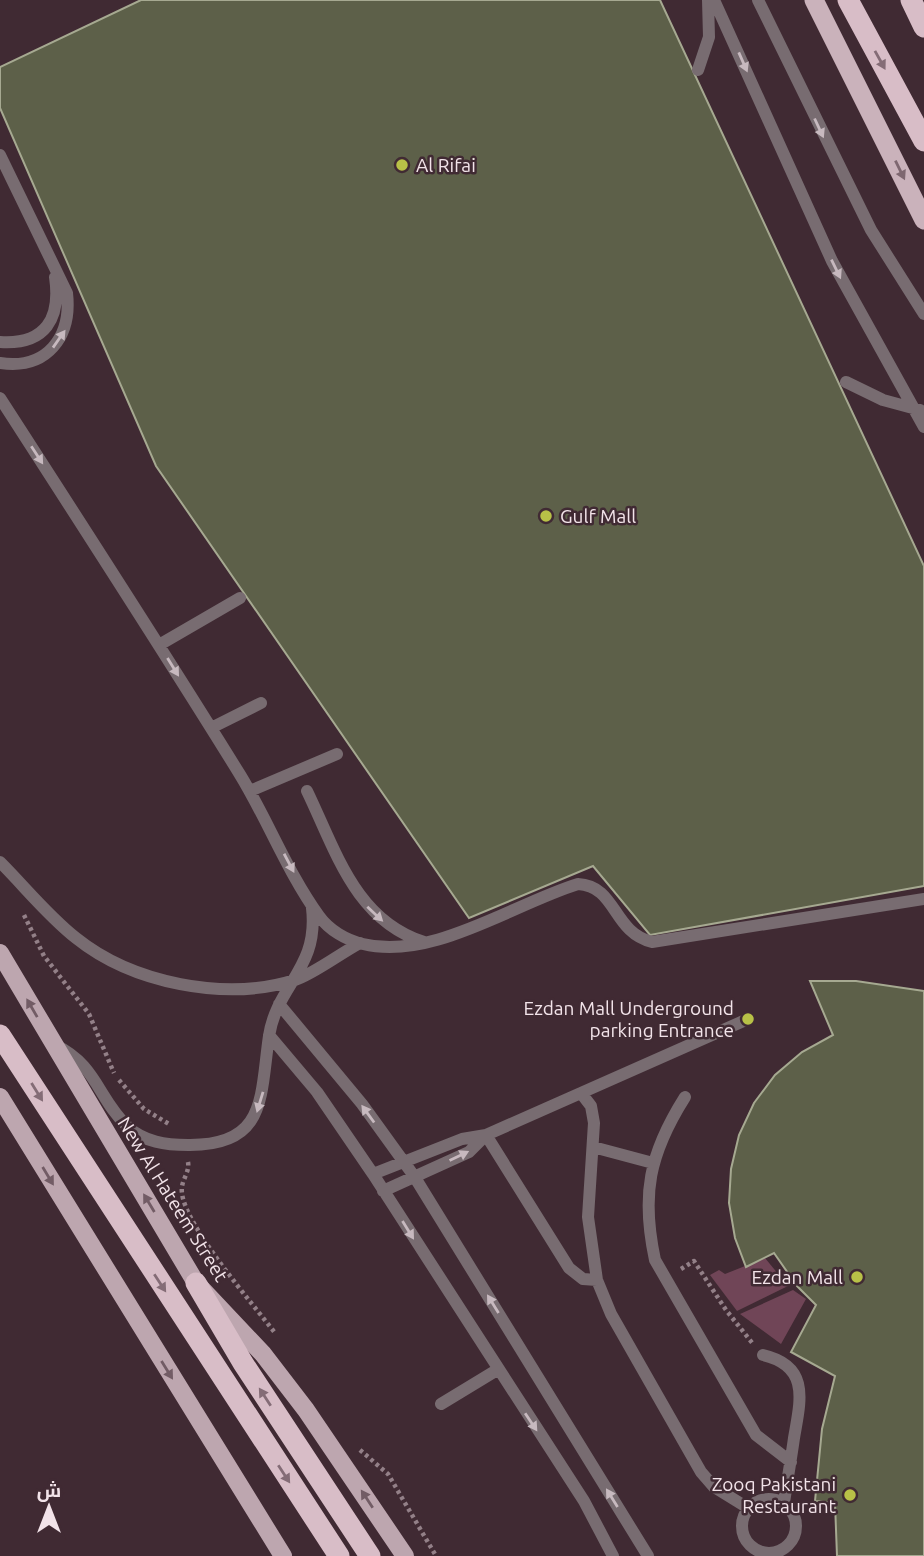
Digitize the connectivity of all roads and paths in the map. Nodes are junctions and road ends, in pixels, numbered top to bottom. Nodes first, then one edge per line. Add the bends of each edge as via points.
1 (708, 0) edge
2 (714, 0) edge
3 (758, 0) edge
4 (814, 0) edge
5 (848, 0) edge
6 (911, 0) edge
7 (924, 27) edge
8 (698, 71) dead end
9 (924, 141) edge
10 (0, 155) edge
11 (924, 220) edge
12 (54, 268) junction
13 (924, 314) edge
14 (0, 342) edge
15 (0, 363) edge
16 (846, 382) dead end
17 (0, 398) edge
18 (920, 410) edge
19 (924, 427) edge
20 (240, 598) dead end
21 (159, 645) junction
22 (261, 703) dead end
23 (211, 728) junction
24 (337, 754) dead end
25 (250, 791) junction
26 (307, 791) dead end
27 (0, 862) edge
28 (924, 899) edge
29 (312, 904) junction
30 (22, 909) dead end
31 (424, 942) junction
32 (360, 943) junction
33 (0, 953) edge
34 (296, 980) junction
35 (279, 1004) junction
36 (748, 1019) dead end
37 (0, 1035) edge
38 (269, 1035) junction
39 (54, 1045) junction
40 (581, 1093) junction
41 (0, 1097) edge
42 (685, 1097) dead end
43 (486, 1135) junction
44 (186, 1145) junction
45 (593, 1147) junction
46 (403, 1161) junction
47 (653, 1163) junction
48 (373, 1174) junction
49 (414, 1176) junction
50 (383, 1191) junction
51 (665, 1279) junction
52 (597, 1280) junction
53 (196, 1283) junction
54 (276, 1334) dead end
55 (764, 1355) joint
56 (497, 1370) junction
57 (441, 1404) dead end
58 (353, 1444) dead end
59 (791, 1462) junction
60 (784, 1503) junction
61 (748, 1508) junction
62 (283, 1556) edge
63 (339, 1556) edge
64 (370, 1556) edge
65 (405, 1556) edge
66 (436, 1556) edge
67 (613, 1556) edge
68 (648, 1556) edge

1 - 8 lane via 709,37
2 -> 18 lane via 836,270
3 -> 13 lane via 871,230
4 -> 11 highway
5 -> 9 highway
6 - 7 highway
10 - 12 lane
12 - 14 lane via 58,301 45,329 16,343
15 -> 12 lane via 23,364 41,358 65,330 67,293
16 - 18 lane via 883,400
17 -> 21 lane
18 - 19 lane
20 - 21 lane
21 -> 23 lane
22 - 23 lane
23 - 25 lane
24 - 25 lane
25 -> 29 lane
26 -> 31 lane via 362,900 392,929
27 - 34 lane via 76,938 125,969 193,986 248,988
28 - 31 lane via 652,942 626,929 605,894 578,884
29 - 32 lane via 332,929
29 - 34 lane via 310,951
30 - 44 path via 44,956 89,1014 120,1082 155,1118 185,1127
31 - 32 lane via 386,948
32 - 34 lane
39 -> 33 main road, New Al Hateem Street
34 - 35 lane
35 - 38 lane
46 -> 35 lane
36 - 40 lane
37 -> 63 highway
38 -> 44 lane via 261,1105 251,1122 237,1136 219,1144
38 - 48 lane via 317,1092
39 - 44 lane via 90,1071 128,1128 145,1139
53 -> 39 main road, New Al Hateem Street
40 - 43 lane
40 - 45 lane via 594,1114
41 -> 62 main road
42 - 47 lane via 666,1128
43 - 46 lane via 461,1139
49 -> 43 lane via 469,1152
43 - 52 lane via 569,1268 583,1279
44 - 54 path via 189,1169 181,1194 185,1204 210,1246
45 - 47 lane
45 - 52 lane via 588,1217
46 - 48 lane
46 - 49 lane
47 - 51 lane via 648,1228
48 - 50 lane
49 - 50 lane
68 -> 49 lane
50 -> 56 lane
51 - 55 path via 694,1261 726,1310
51 - 59 lane via 756,1436
52 - 61 lane via 611,1314 701,1472 714,1487
64 -> 53 highway
65 -> 53 main road, New Al Hateem Street via 306,1410 263,1354
55 - 59 lane via 791,1369 800,1388
56 - 57 lane
56 -> 67 lane via 584,1501
58 - 66 path via 388,1474
59 - 60 lane
60 - 61 lane via 761,1500
60 - 61 lane via 796,1528 787,1546 771,1553 746,1542 741,1531

